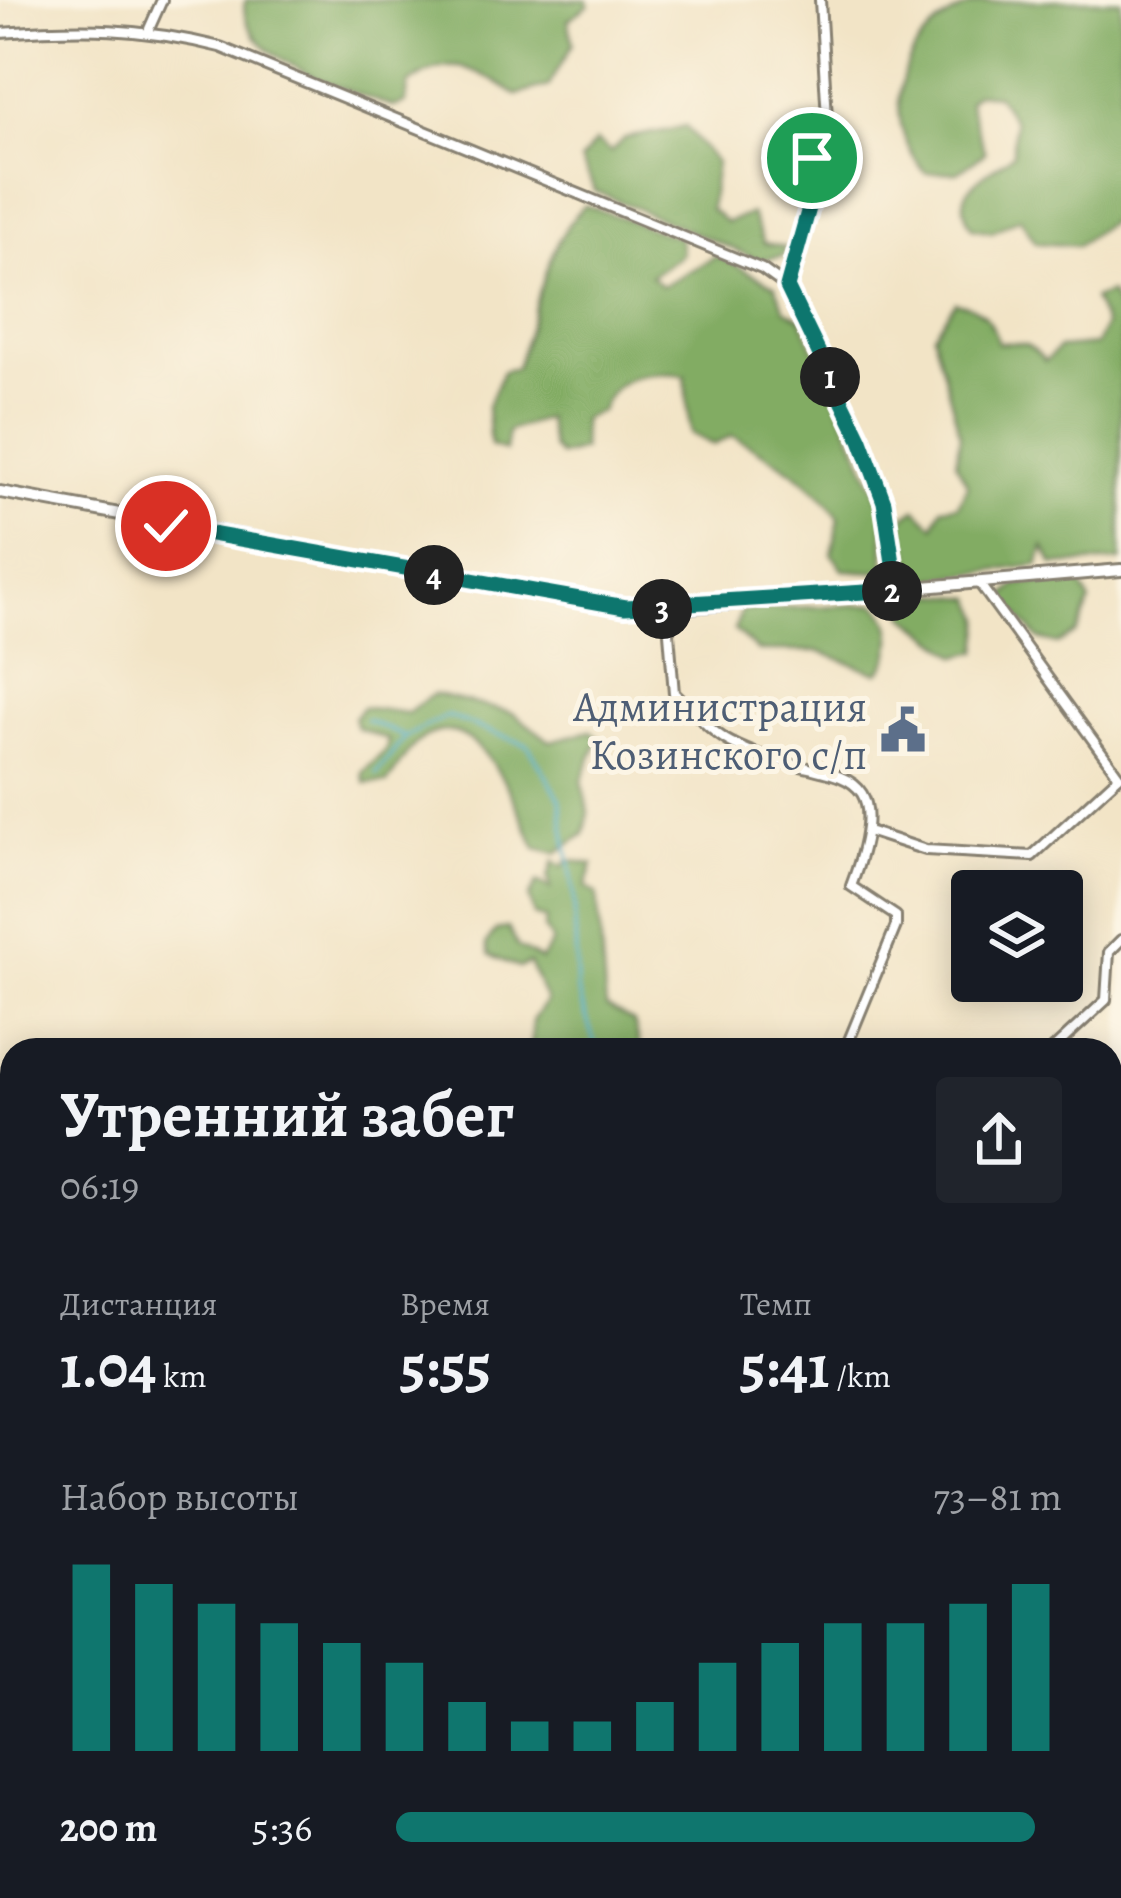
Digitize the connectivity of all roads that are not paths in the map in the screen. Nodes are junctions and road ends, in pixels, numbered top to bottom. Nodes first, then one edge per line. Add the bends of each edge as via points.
1 (162, 0) edge
2 (820, 0) edge
3 (149, 29) junction
4 (0, 33) edge
5 (787, 287) junction
6 (0, 492) edge
7 (1121, 570) edge
8 (979, 583) junction
9 (897, 590) junction
10 (667, 609) junction
11 (1120, 777) edge
12 (871, 832) junction
13 (1121, 940) edge
14 (850, 1038) edge
15 (1065, 1038) edge

1 - 3 street
2 - 5 street via 826,118
3 - 4 street
3 - 5 street via 260,63 762,269
5 - 9 street via 884,502
6 - 10 street via 589,603
7 - 8 street
8 - 9 street
8 - 11 street
9 - 10 street
10 - 12 street via 674,694 728,741 860,789
11 - 12 street via 1032,856 926,850
12 - 14 street via 851,886 896,916 896,926
13 - 15 street via 1109,952 1106,1000

